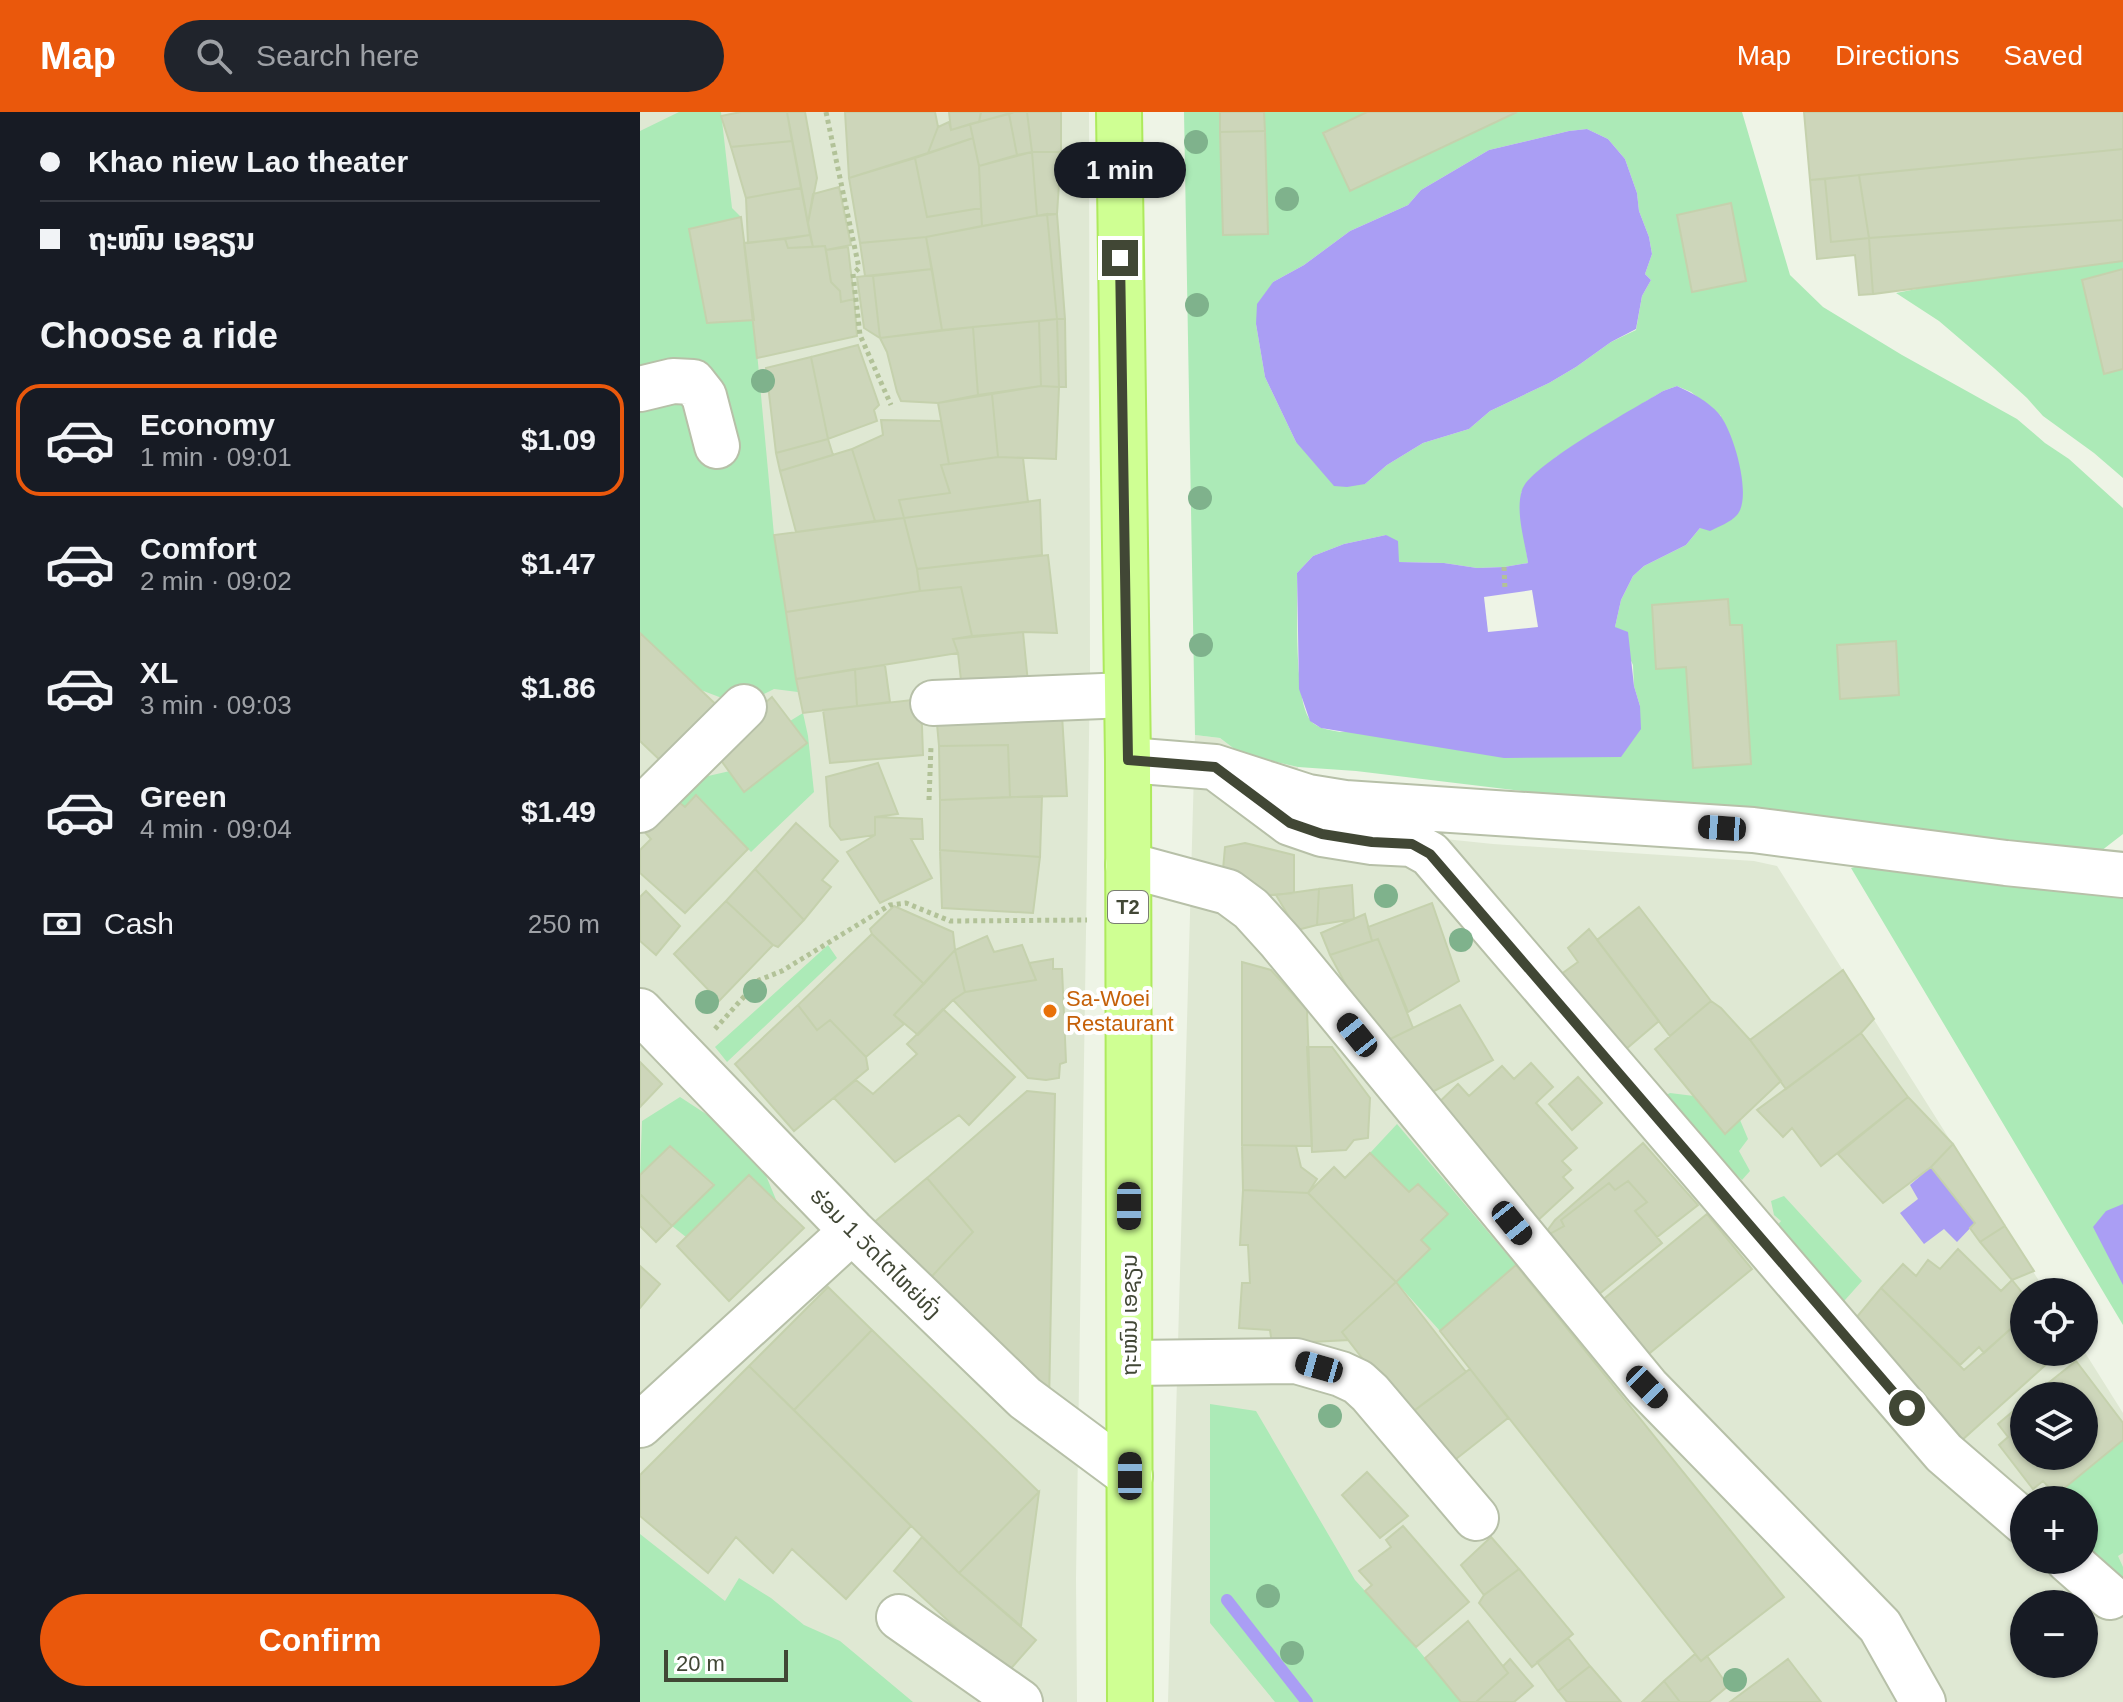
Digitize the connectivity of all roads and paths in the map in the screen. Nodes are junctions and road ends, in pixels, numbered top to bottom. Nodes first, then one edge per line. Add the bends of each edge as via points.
1 (826, 112) edge
2 (1119, 112) edge
3 (640, 389) edge
4 (891, 405) dead end
5 (717, 446) dead end
6 (1504, 567) dead end
7 (1505, 590) dead end
8 (1127, 695) junction
9 (933, 703) joint
10 (744, 707) dead end
11 (1128, 760) junction
12 (1215, 767) junction
13 (929, 800) dead end
14 (640, 810) edge
15 (1128, 865) junction
16 (2123, 875) edge
17 (1128, 919) junction
18 (640, 1011) edge
19 (687, 1059) junction
20 (852, 1231) junction
21 (1130, 1363) junction
22 (640, 1425) edge
23 (1130, 1476) junction
24 (2010, 1510) edge
25 (1476, 1518) dead end
26 (2084, 1574) edge
27 (2110, 1597) dead end
28 (899, 1617) dead end
29 (1020, 1702) edge
30 (1130, 1702) edge
31 (1923, 1702) edge

1 - 4 path via 859,268 853,274 860,335
2 - 8 main road, ຖະໜົນ ເອຊຽນ / T2
3 - 5 street via 693,382 704,396
6 - 7 path
8 - 9 street
8 - 11 main road, ຖະໜົນ ເອຊຽນ / T2
9 - 13 path
10 - 14 street
11 - 12 street
11 - 15 main road, ຖະໜົນ ເອຊຽນ / T2
12 - 16 street via 1308,797 1345,803 1753,830
12 - 24 street via 1290,823 1322,834 1412,844 1430,854 1944,1453
15 - 17 main road, ຖະໜົນ ເອຊຽນ / T2
15 - 31 street via 1228,892 1251,909 1647,1387 1880,1626
17 - 19 path via 950,921 906,903 890,905 759,980
17 - 21 main road, ຖະໜົນ ເອຊຽນ / T2
18 - 19 street, ຮ່ອມ 1 ວັດໄຕໄຫຍ່ທົ່ງ
19 - 20 street, ຮ່ອມ 1 ວັດໄຕໄຫຍ່ທົ່ງ
20 - 22 street
20 - 23 street, ຮ່ອມ 1 ວັດໄຕໄຫຍ່ທົ່ງ via 1025,1398
21 - 23 main road, ຖະໜົນ ເອຊຽນ / T2
21 - 25 street via 1296,1361 1341,1374 1370,1393
23 - 30 main road, ຖະໜົນ ເອຊຽນ / T2
26 - 27 street
28 - 29 street

